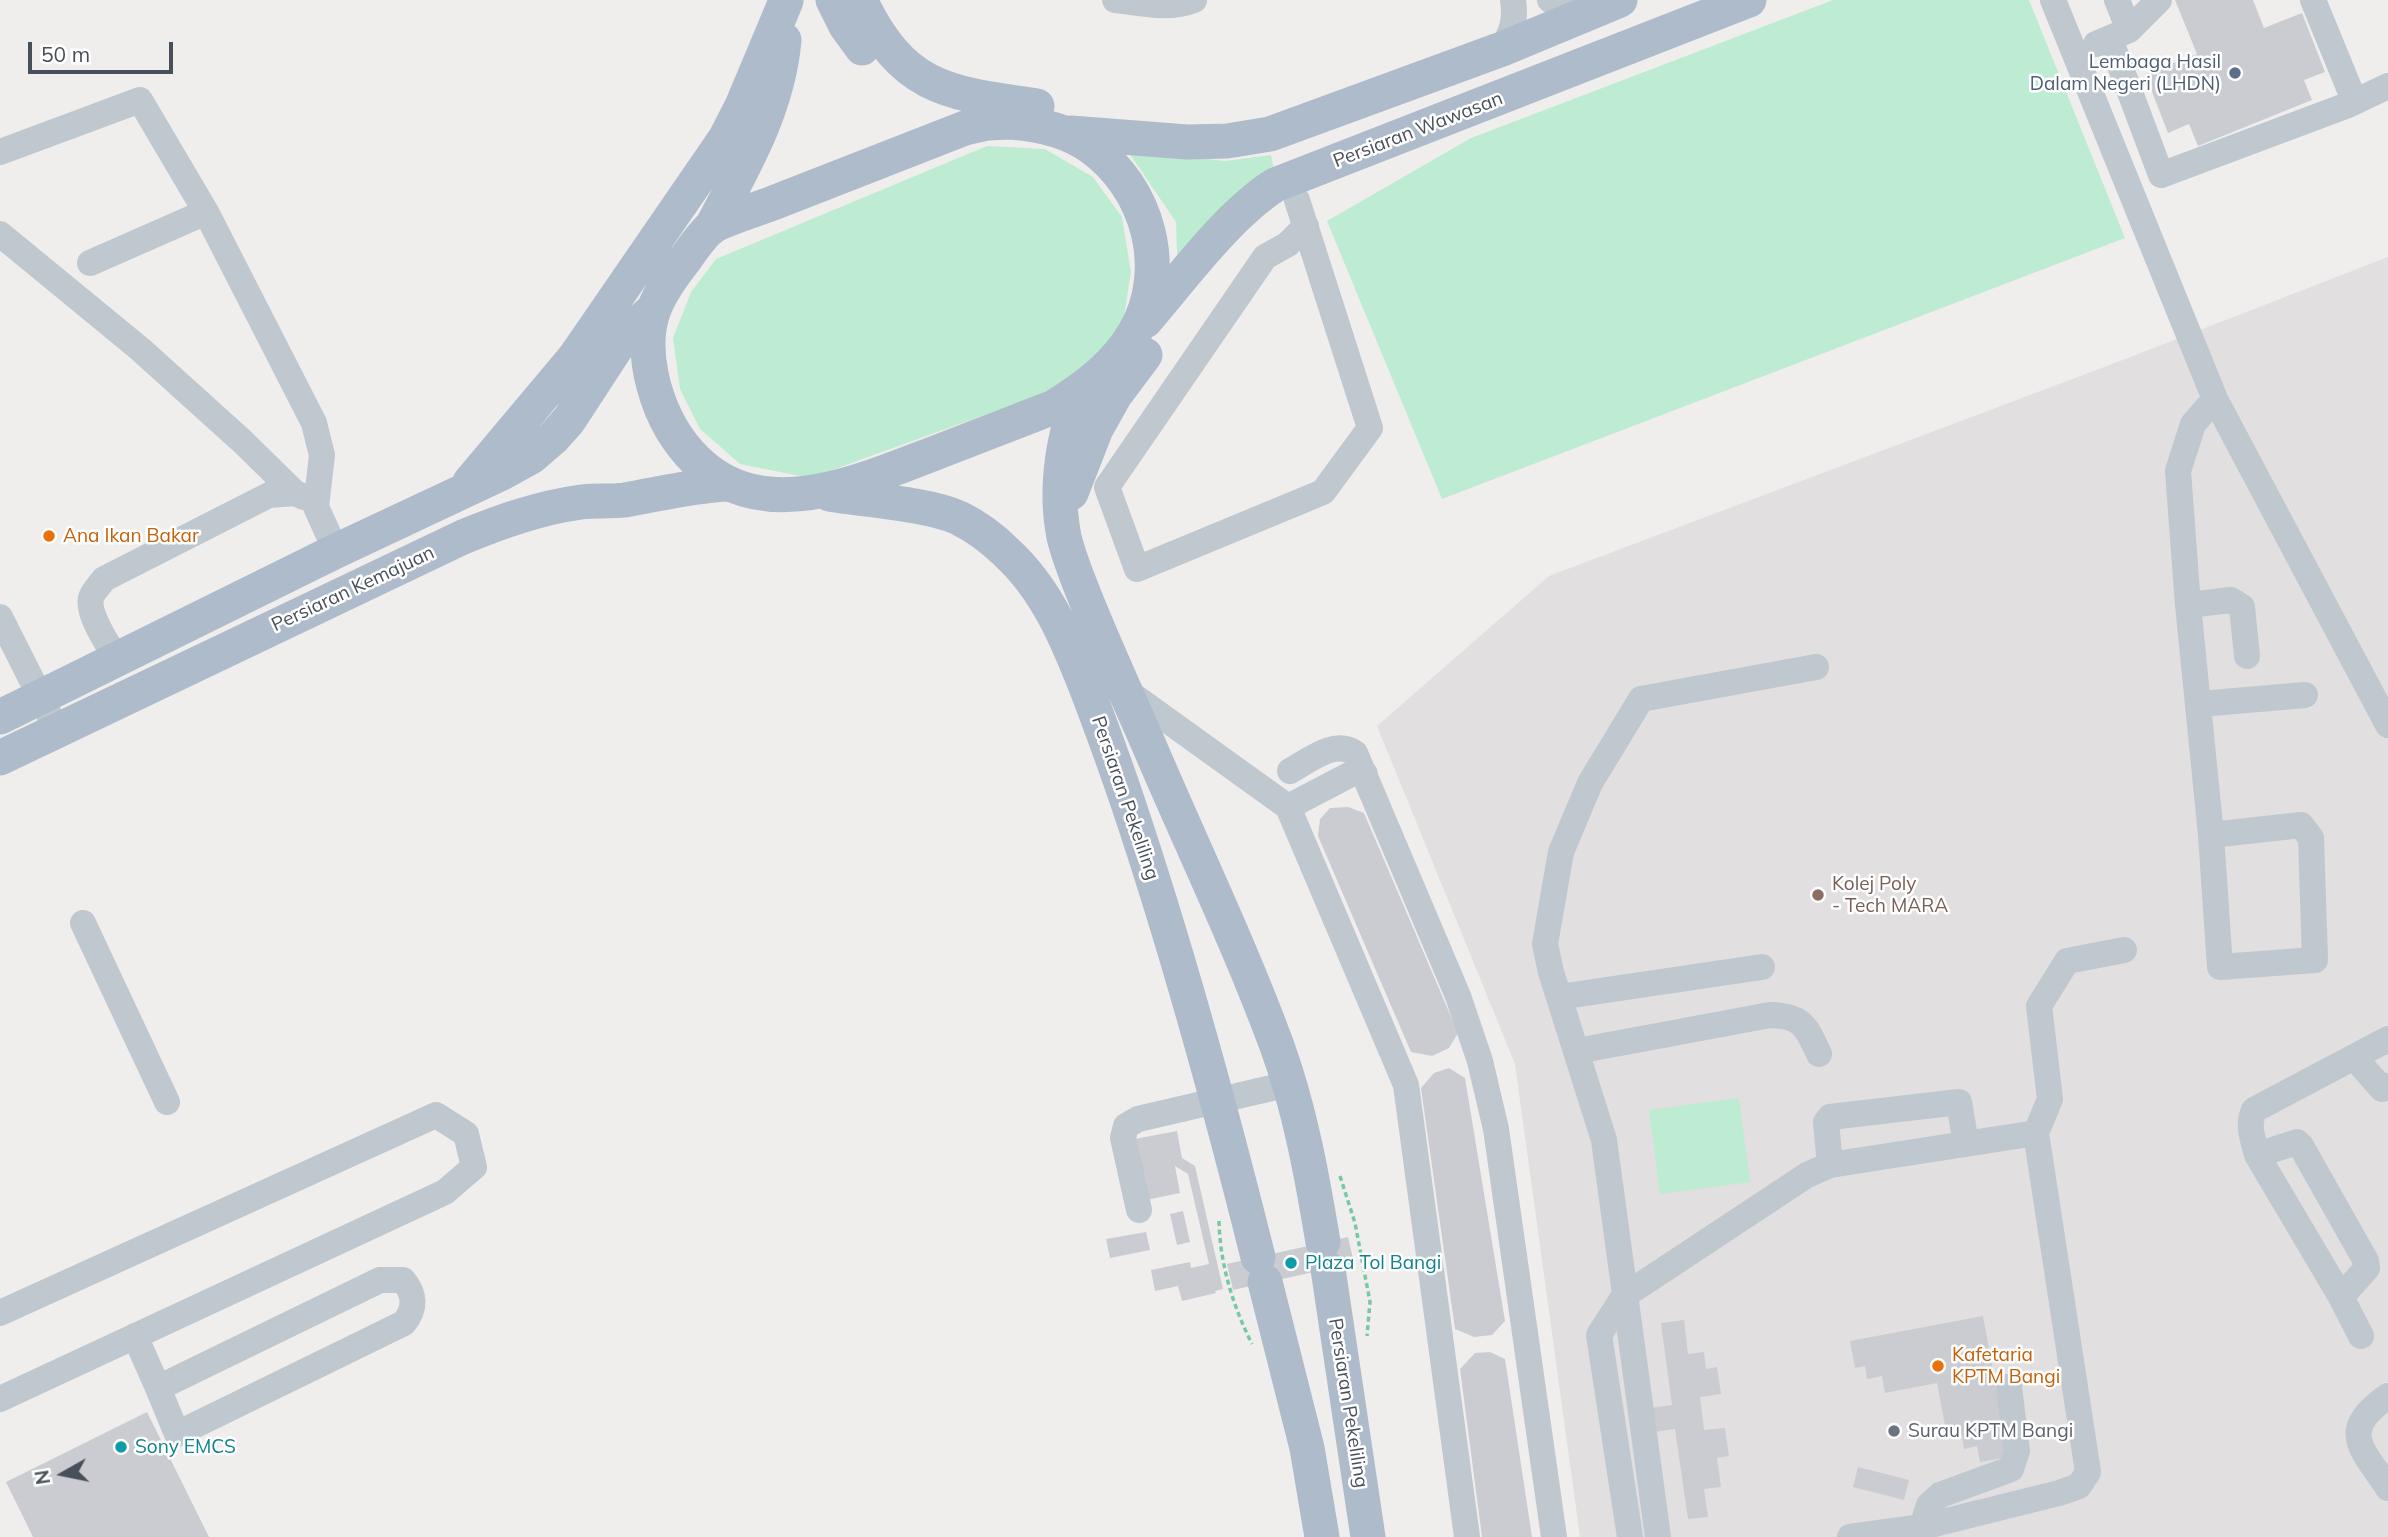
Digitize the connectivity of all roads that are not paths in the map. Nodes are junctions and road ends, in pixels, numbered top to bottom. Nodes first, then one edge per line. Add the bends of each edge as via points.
1 (786, 0) edge
2 (833, 0) edge
3 (860, 0) edge
4 (1115, 0) edge
5 (1194, 0) edge
6 (1513, 0) edge
7 (1550, 0) edge
8 (1620, 0) edge
9 (1749, 0) edge
10 (2053, 0) edge
11 (2117, 0) edge
12 (2159, 0) edge
13 (2313, 0) edge
14 (1162, 3) edge
15 (1586, 15) junction
16 (2120, 34) junction
17 (1502, 49) junction
18 (2074, 52) junction
19 (2388, 86) edge
20 (2353, 102) junction
21 (965, 128) junction
22 (1064, 132) junction
23 (1270, 134) junction
24 (1373, 147) junction
25 (0, 152) edge
26 (206, 212) junction
27 (711, 228) junction
28 (1301, 228) junction
29 (0, 234) edge
30 (90, 263) dead end
31 (652, 311) junction
32 (1135, 331) junction
33 (1080, 391) junction
34 (2215, 399) junction
35 (726, 484) junction
36 (817, 492) junction
37 (461, 493) junction
38 (864, 499) junction
39 (305, 500) junction
40 (622, 500) junction
41 (1062, 523) junction
42 (335, 551) junction
43 (2188, 604) junction
44 (0, 617) edge
45 (8, 653) edge
46 (2248, 656) dead end
47 (117, 660) junction
48 (1816, 667) dead end
49 (1124, 689) junction
50 (2305, 695) dead end
51 (41, 697) junction
52 (2200, 704) junction
53 (0, 717) edge
54 (2388, 725) edge
55 (57, 730) junction
56 (0, 758) edge
57 (1290, 771) dead end
58 (1364, 774) junction
59 (1288, 807) junction
60 (2211, 835) junction
61 (83, 923) dead end
62 (2124, 950) dead end
63 (1762, 967) dead end
64 (1559, 997) junction
65 (2388, 1039) edge
66 (1577, 1051) junction
67 (1819, 1054) dead end
68 (2354, 1057) junction
69 (1289, 1084) junction
70 (2388, 1086) edge
71 (1218, 1100) junction
72 (167, 1102) dead end
73 (2036, 1133) junction
74 (1966, 1144) junction
75 (2257, 1155) junction
76 (1830, 1165) junction
77 (1139, 1210) dead end
78 (1624, 1296) junction
79 (2341, 1297) junction
80 (0, 1313) edge
81 (135, 1336) junction
82 (2361, 1336) dead end
83 (2009, 1387) dead end
84 (158, 1388) junction
85 (2388, 1396) edge
86 (0, 1399) edge
87 (2388, 1488) edge
88 (1922, 1527) junction
89 (1322, 1537) edge
90 (1368, 1537) edge
91 (1467, 1537) edge
92 (1553, 1537) edge
93 (1630, 1537) edge
94 (1658, 1537) edge
95 (1850, 1537) edge

1 - 27 main road via 782,68 769,111
1 - 37 main road via 725,139 575,357
2 - 21 main road via 872,59 913,94
3 - 23 main road via 893,55 913,74 939,87 1010,102 1160,122 1227,125
4 - 14 street
5 - 14 street
6 - 17 street via 1512,30
7 - 15 street
8 - 15 main road
9 - 24 main road, Persiaran Wawasan
10 - 18 street
11 - 16 street
12 - 16 street
13 - 20 street
15 - 17 main road
16 - 18 street
16 - 20 street via 2161,175
17 - 23 main road
18 - 34 street
19 - 20 street
21 - 22 main road via 1010,122
21 - 27 main road
22 - 23 main road via 1188,142
22 - 32 main road via 1111,163 1125,180 1148,227 1151,288
24 - 28 main road
24 - 32 main road, Persiaran Wawasan via 1262,194 1234,218
25 - 26 street via 140,100
26 - 30 street
26 - 39 street via 314,423 322,455
27 - 31 main road via 663,288
28 - 28 street via 1370,428 1323,492 1138,569 1107,487 1265,257
28 - 41 main road via 1264,221 1156,340 1115,396 1092,440
29 - 39 street via 140,349
31 - 35 main road via 648,337 654,391 682,445
31 - 37 main road, Persiaran Kemajuan via 617,348 553,438 531,457
32 - 33 main road via 1115,360
33 - 36 main road via 1054,407 898,467
33 - 41 main road, Persiaran Pekeliling via 1060,466
34 - 43 street via 2193,424 2178,471
34 - 54 street
35 - 36 main road via 777,495
35 - 40 main road, Persiaran Kemajuan
36 - 38 main road, Persiaran Pekeliling
37 - 42 main road, Persiaran Kemajuan
38 - 40 main road via 817,514
38 - 71 main road, Persiaran Pekeliling via 958,518 1006,551 1047,602 1068,640 1112,755
39 - 42 street
39 - 47 street via 269,495 104,579 92,594 91,604
40 - 55 main road, Persiaran Kemajuan via 550,507 507,519
41 - 49 main road, Persiaran Pekeliling via 1080,586
42 - 47 main road, Persiaran Kemajuan
43 - 46 street via 2231,600 2242,607
43 - 52 street
44 - 45 street
45 - 51 street
47 - 51 main road, Persiaran Kemajuan
48 - 64 street via 1641,699 1590,783 1561,852 1545,944
49 - 59 street
49 - 69 main road, Persiaran Pekeliling via 1233,940
50 - 52 street
51 - 53 main road, Persiaran Kemajuan
51 - 55 street
52 - 60 street
55 - 56 main road, Persiaran Kemajuan
57 - 58 street via 1341,747 1355,753
58 - 59 street via 1353,773
58 - 92 street via 1458,996 1480,1061 1496,1129
59 - 91 street via 1406,1085
60 - 60 street via 2220,967 2315,960 2311,838 2301,825
61 - 72 street
62 - 73 street via 2067,961 2039,1006 2050,1099
63 - 64 street
64 - 66 street
65 - 68 street
66 - 67 street via 1788,1016 1799,1020 1810,1033
66 - 78 street via 1604,1140
68 - 70 street via 2382,1089
68 - 75 street via 2254,1110 2250,1130
69 - 71 street
69 - 90 main road, Persiaran Pekeliling via 1325,1255
71 - 77 street via 1126,1126 1123,1138
71 - 89 main road, Persiaran Pekeliling via 1307,1448
73 - 74 street
73 - 88 street via 2088,1472 2078,1486
74 - 76 street
74 - 76 street via 1959,1102 1830,1117 1826,1122
75 - 79 street
75 - 79 street via 2297,1142 2301,1146 2366,1261 2367,1268
76 - 78 street via 1807,1175
78 - 93 street via 1599,1335
78 - 94 street
79 - 82 street
80 - 81 street via 436,1115 466,1134 474,1167 444,1192
81 - 84 street
81 - 86 street
83 - 88 street via 2017,1451 2011,1469 1940,1495 1929,1505
84 - 84 street via 177,1434 404,1322 414,1303 411,1289 403,1280 380,1280
85 - 87 street via 2363,1416 2358,1433 2362,1449
88 - 95 street

